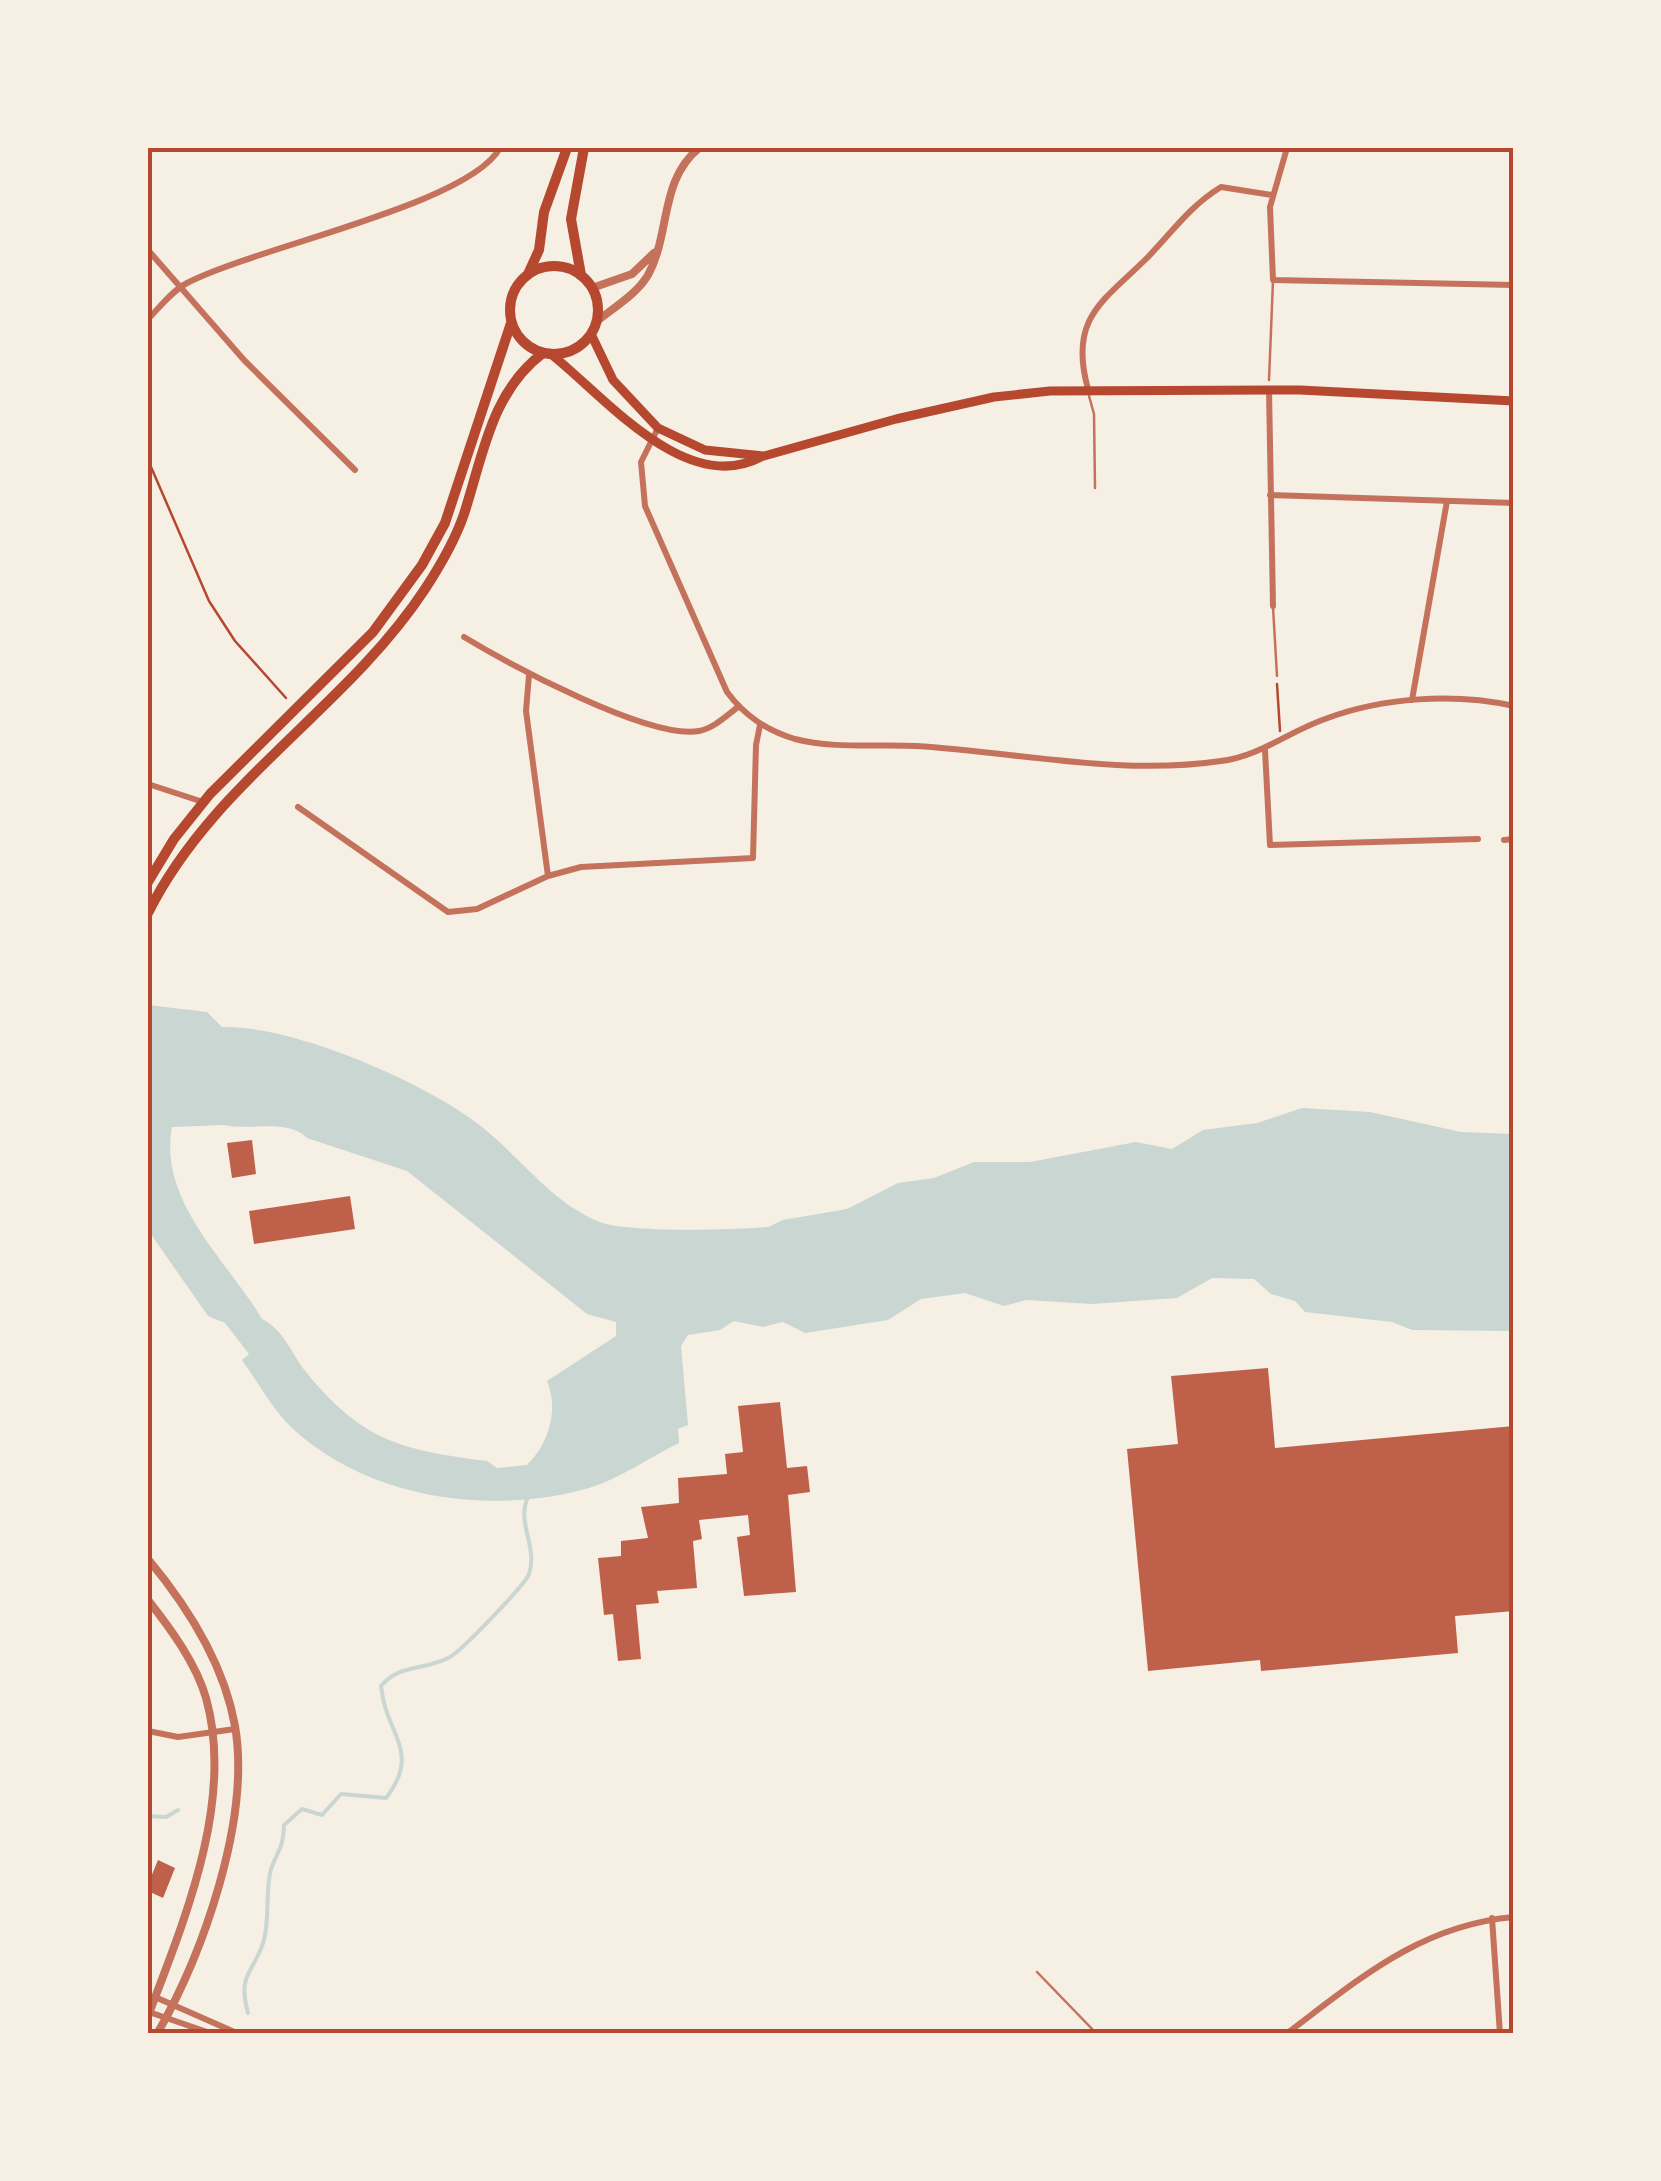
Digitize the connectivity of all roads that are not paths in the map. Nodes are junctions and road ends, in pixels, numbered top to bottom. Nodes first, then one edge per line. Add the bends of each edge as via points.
1 (500, 148) edge
2 (567, 148) edge
3 (584, 148) edge
4 (700, 148) edge
5 (1287, 148) edge
6 (1272, 195) junction
7 (148, 250) edge
8 (654, 253) junction
9 (528, 274) junction
10 (581, 275) junction
11 (1273, 280) junction
12 (1514, 285) edge
13 (181, 286) junction
14 (592, 288) junction
15 (148, 318) edge
16 (596, 322) junction
17 (512, 324) junction
18 (591, 334) junction
19 (547, 354) junction
20 (1269, 385) junction
21 (1088, 390) junction
22 (1514, 401) edge
23 (658, 428) junction
24 (650, 440) junction
25 (764, 456) junction
26 (355, 470) dead end
27 (1094, 488) dead end
28 (1270, 495) junction
29 (1447, 501) junction
30 (1514, 503) edge
31 (1273, 606) joint
32 (464, 636) dead end
33 (528, 675) junction
34 (1277, 676) road end
35 (1412, 700) junction
36 (738, 706) junction
37 (1514, 706) edge
38 (760, 725) junction
39 (1265, 750) junction
40 (148, 784) edge
41 (203, 802) junction
42 (298, 807) dead end
43 (1478, 839) dead end
44 (548, 876) junction
45 (148, 882) edge
46 (148, 912) edge
47 (148, 1559) edge
48 (148, 1600) edge
49 (236, 1729) junction
50 (209, 1730) junction
51 (148, 1731) edge
52 (1514, 1916) edge
53 (1492, 1918) junction
54 (1037, 1972) dead end
55 (155, 1997) junction
56 (173, 2004) junction
57 (148, 2014) edge
58 (166, 2020) junction
59 (157, 2034) edge
60 (213, 2034) edge
61 (239, 2034) edge
62 (1097, 2034) edge
63 (1286, 2034) edge
64 (1500, 2034) edge

1 - 13 street via 417,205 295,240
2 - 9 main road
3 - 10 main road via 571,218
4 - 8 street via 673,180
5 - 6 street
6 - 11 street
6 - 21 street via 1221,187 1194,204 1106,292 1084,343
7 - 13 street
8 - 14 street via 632,274
8 - 16 street via 645,280
9 - 10 main road via 555,266
9 - 17 main road via 514,290
10 - 14 main road
11 - 12 street
11 - 20 lane
13 - 15 street
13 - 26 street via 263,380
14 - 16 main road
16 - 18 main road
17 - 19 main road via 523,342
17 - 41 main road via 445,523 422,565 373,632
18 - 19 main road via 571,351
18 - 23 main road via 613,380
19 - 24 main road
19 - 46 main road via 519,373 501,404 457,532 422,593 350,678 222,803 180,855
20 - 21 main road
20 - 22 main road
20 - 28 street
21 - 25 main road via 994,398
21 - 27 lane
23 - 24 street
23 - 25 main road via 705,450
24 - 25 main road via 719,465
24 - 36 street via 640,472 645,506 713,667
28 - 29 street
28 - 31 street
29 - 30 street
29 - 35 street
31 - 34 lane
32 - 33 street
33 - 36 street via 683,731 712,726
33 - 44 street via 526,711
35 - 37 street
35 - 39 street via 1352,710
36 - 38 street
38 - 39 street via 800,740 1059,763 1206,762
38 - 44 street via 753,858 596,865
39 - 43 street via 1270,845
40 - 41 street
41 - 45 main road
42 - 44 street via 448,912 477,910
47 - 49 street via 201,1636
48 - 50 street via 189,1661 206,1699
49 - 50 street
49 - 56 street via 230,1834 217,1892
50 - 51 street via 178,1737
50 - 55 street via 209,1826
52 - 53 street
53 - 63 street via 1395,1952
53 - 64 street
54 - 62 lane
55 - 56 street
55 - 57 street
56 - 58 street
56 - 61 street
57 - 58 street
58 - 59 street
58 - 60 street

